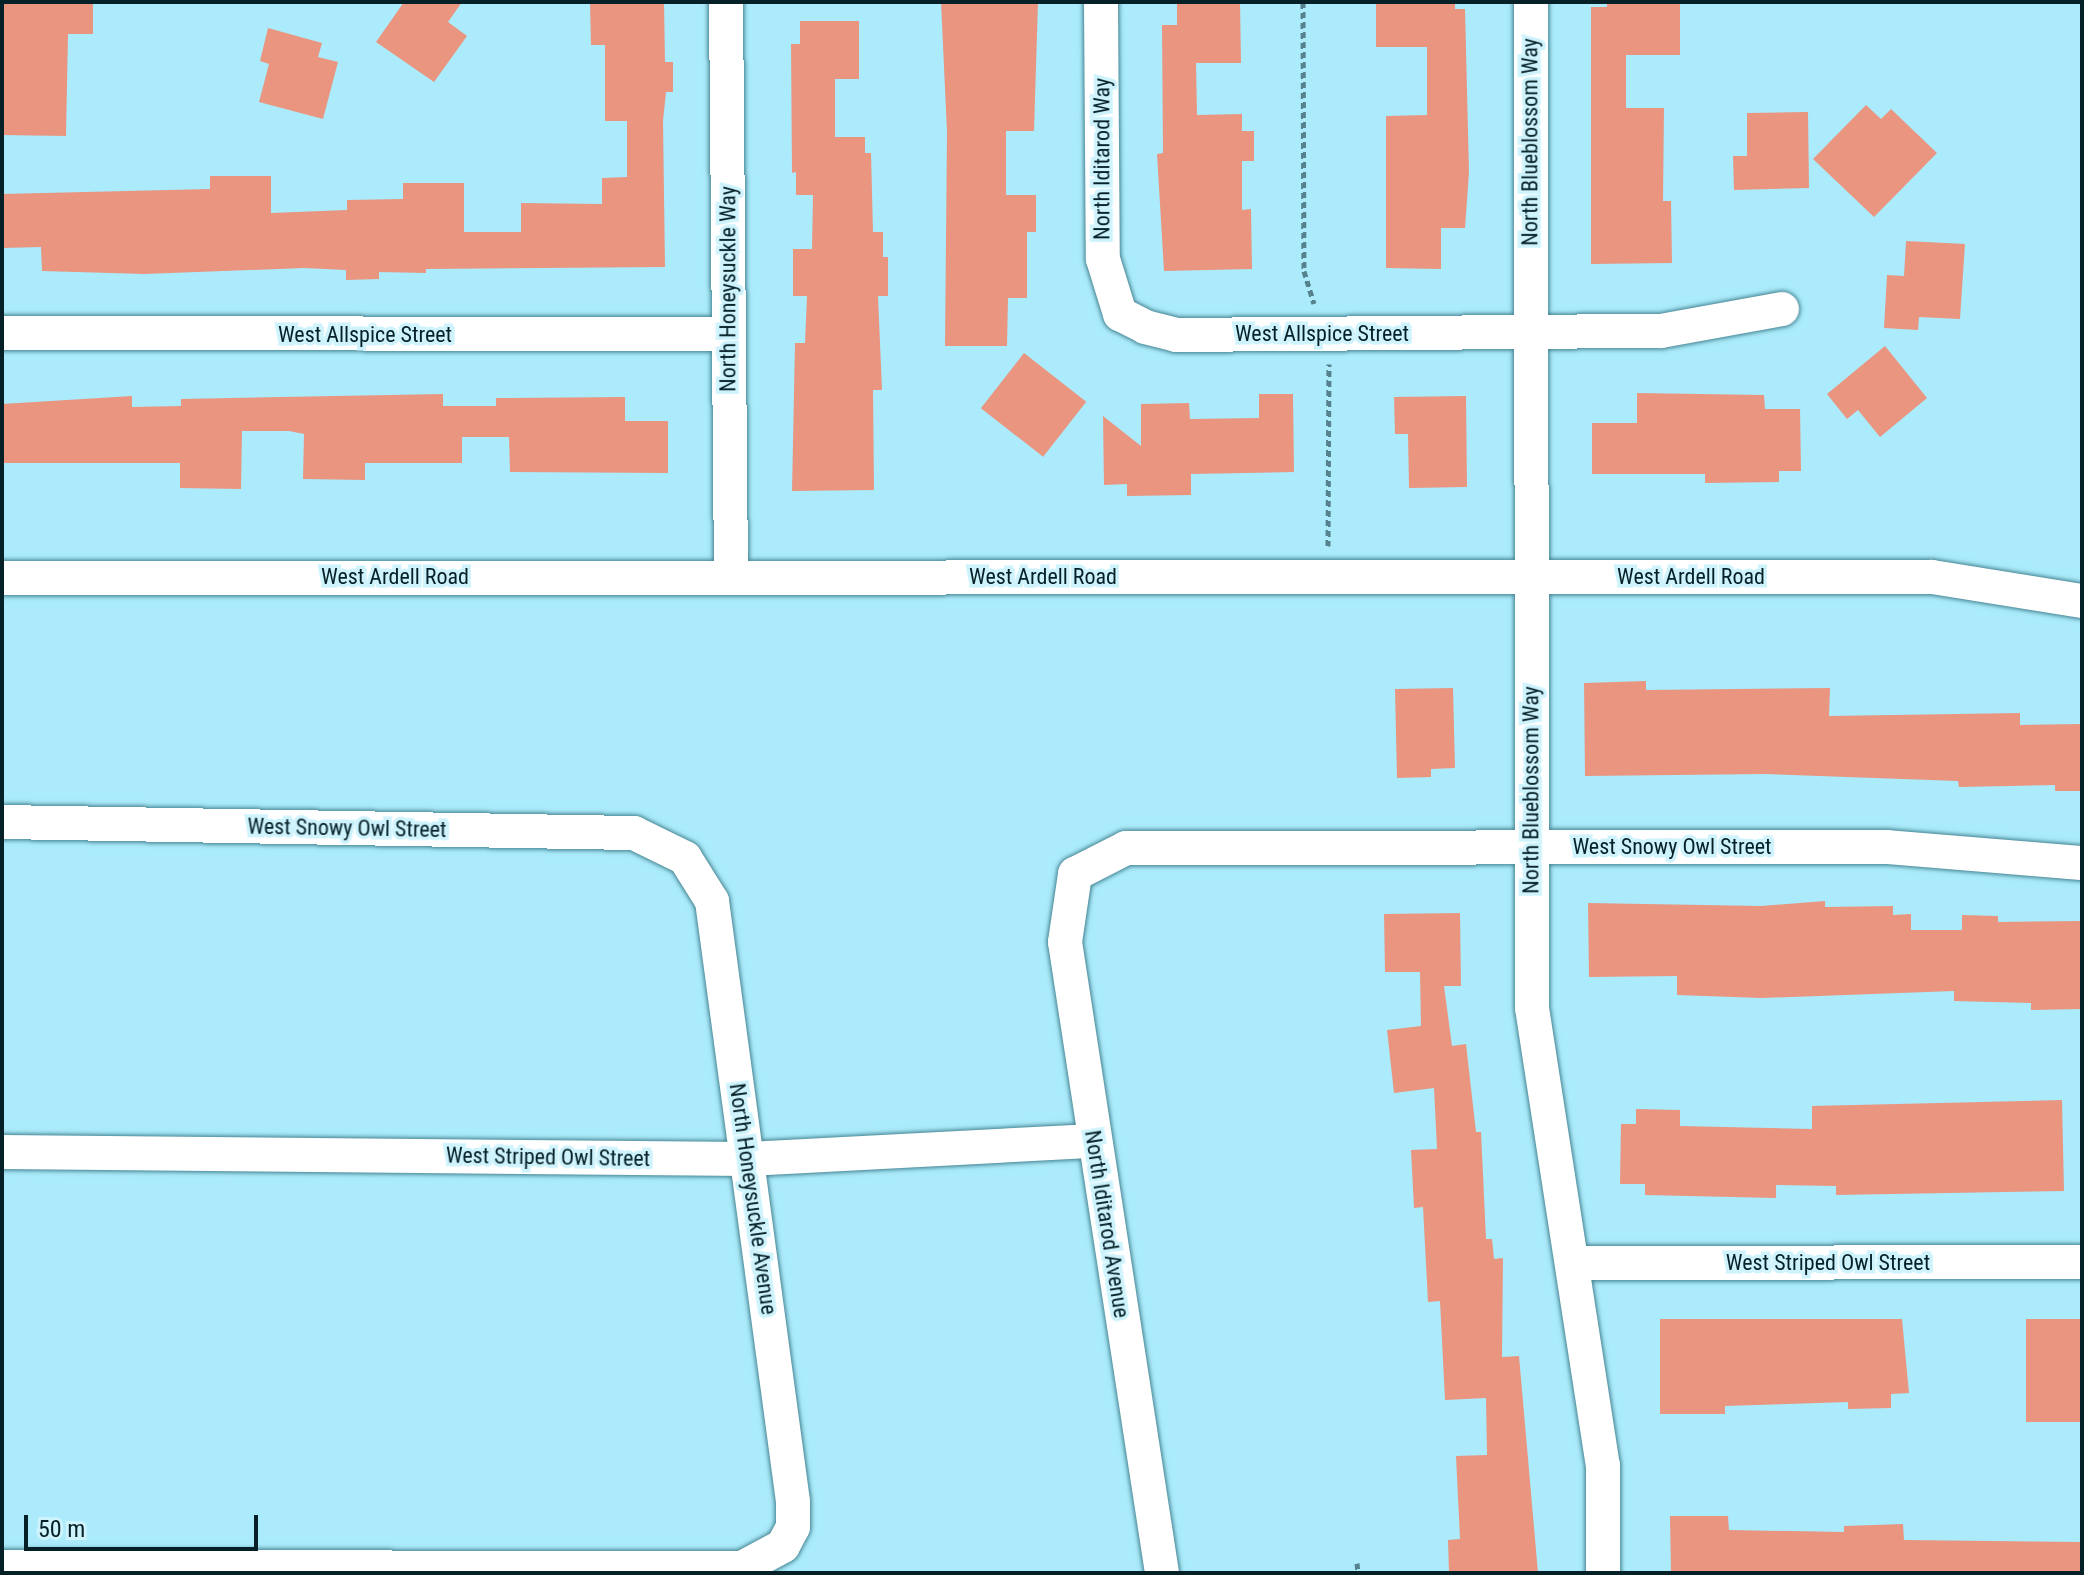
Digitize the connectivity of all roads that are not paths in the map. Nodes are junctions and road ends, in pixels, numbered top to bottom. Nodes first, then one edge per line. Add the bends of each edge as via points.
1 (726, 2) edge
2 (1101, 2) edge
3 (1531, 2) edge
4 (1782, 309) dead end
5 (1120, 314) joint
6 (1529, 332) junction
7 (2, 333) edge
8 (728, 334) junction
9 (731, 577) junction
10 (1529, 577) junction
11 (2, 578) edge
12 (2082, 601) edge
13 (2, 822) edge
14 (1531, 848) junction
15 (685, 858) joint
16 (2082, 863) edge
17 (1075, 874) joint
18 (1094, 1141) junction
19 (2, 1152) edge
20 (748, 1159) junction
21 (2082, 1262) edge
22 (1575, 1263) junction
23 (2, 1567) edge
24 (1162, 1573) edge
25 (1603, 1573) edge

1 - 8 street, North Honeysuckle Way
2 - 5 street, North Iditarod Way via 1103,259
3 - 6 street, North Blueblossom Way
4 - 6 street, West Allspice Street via 1661,331
5 - 6 street, West Allspice Street via 1176,335
6 - 10 street, North Blueblossom Way
7 - 8 street, West Allspice Street
8 - 9 street, North Honeysuckle Way
9 - 10 street, West Ardell Road
9 - 11 street, West Ardell Road
10 - 12 street, West Ardell Road via 1932,577
10 - 14 street, North Blueblossom Way
13 - 15 street, West Snowy Owl Street via 634,833
14 - 16 street, West Snowy Owl Street via 1887,847
14 - 17 street, West Snowy Owl Street via 1126,848
14 - 22 street, North Blueblossom Way via 1532,1008
15 - 20 street, North Honeysuckle Avenue via 712,901
17 - 18 street, North Iditarod Avenue via 1065,942
18 - 20 street, West Striped Owl Street
18 - 24 street, North Iditarod Avenue
19 - 20 street, West Striped Owl Street
20 - 23 street, North Honeysuckle Avenue via 793,1502 793,1527 783,1546 742,1568
21 - 22 street, West Striped Owl Street
22 - 25 street, North Blueblossom Way via 1603,1465

